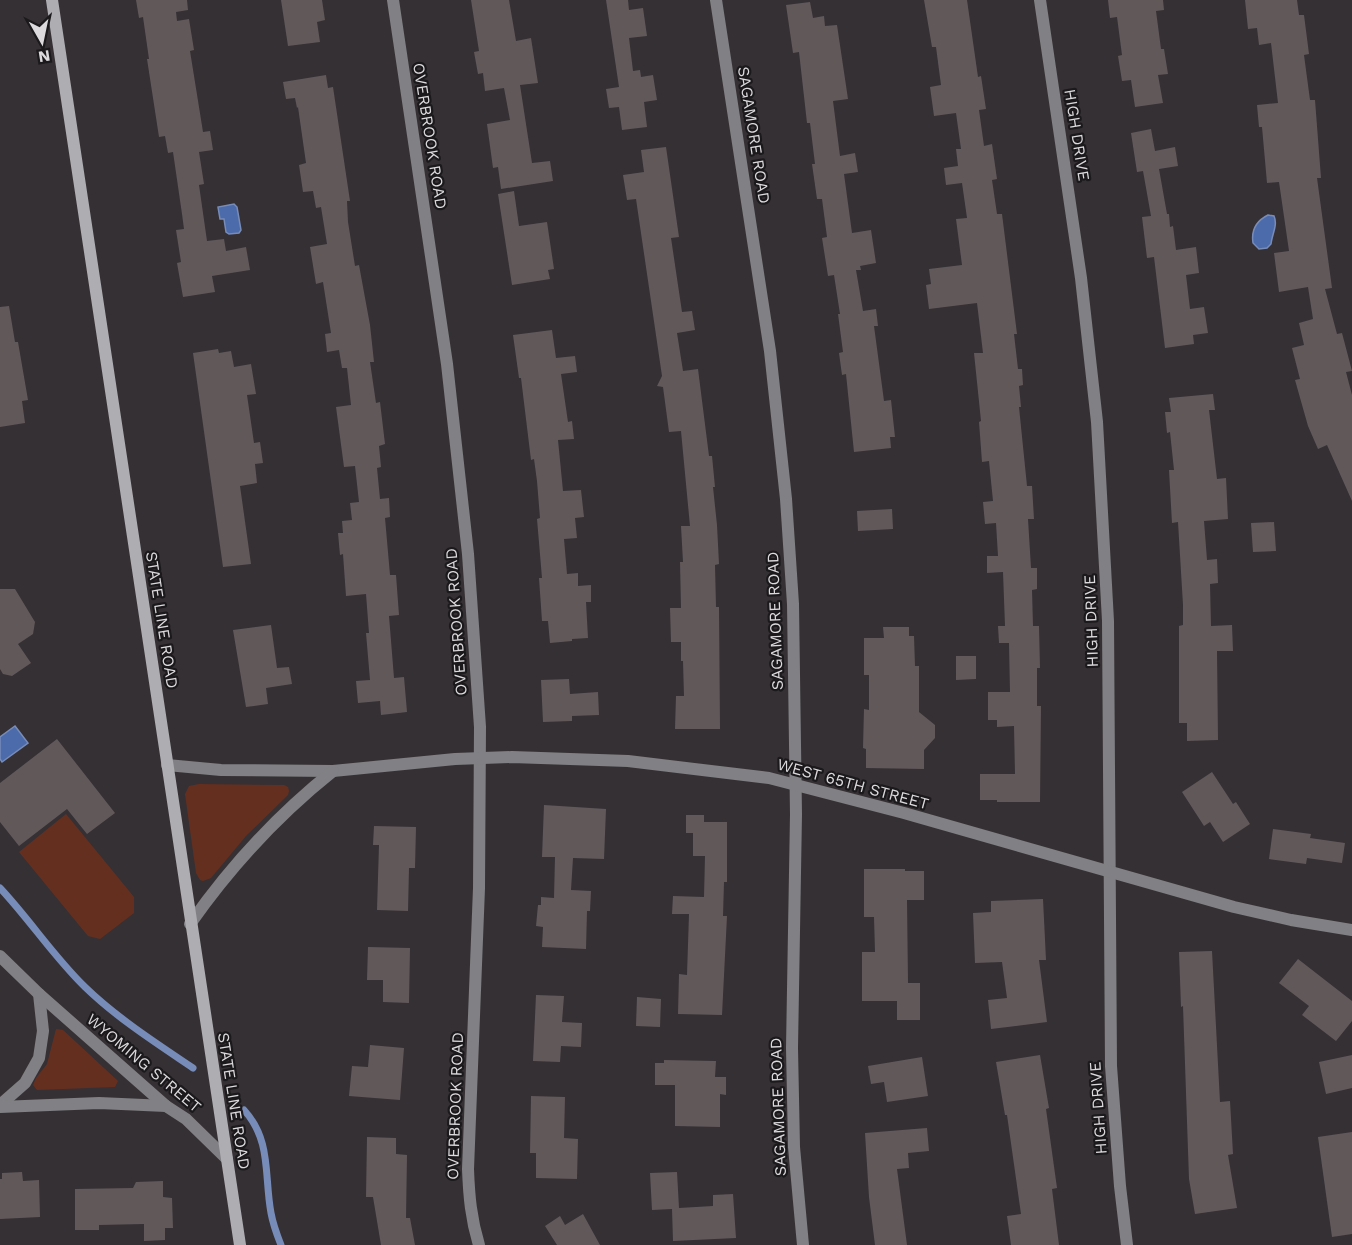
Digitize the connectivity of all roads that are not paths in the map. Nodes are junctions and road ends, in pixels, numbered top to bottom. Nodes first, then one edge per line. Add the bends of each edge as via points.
1 (51, 0) edge
2 (393, 0) edge
3 (716, 0) edge
4 (1040, 0) edge
5 (480, 758) junction
6 (167, 765) junction
7 (333, 771) junction
8 (795, 786) junction
9 (1111, 873) junction
10 (190, 924) junction
11 (1352, 930) edge
12 (0, 956) edge
13 (39, 994) junction
14 (0, 1106) edge
15 (166, 1106) junction
16 (227, 1159) junction
17 (240, 1245) edge
18 (479, 1245) edge
19 (803, 1245) edge
20 (1127, 1245) edge

1 - 6 main road, STATE LINE ROAD
2 - 5 street, OVERBROOK ROAD via 460,466
3 - 8 street, SAGAMORE ROAD via 770,351 786,499 793,604
4 - 9 street, HIGH DRIVE via 1081,278 1097,422 1108,621
5 - 7 street, WEST 65TH STREET
5 - 8 street, WEST 65TH STREET via 628,761 770,778
5 - 18 street, OVERBROOK ROAD via 468,1169 472,1224
6 - 7 street, WEST 65TH STREET via 221,770
6 - 10 main road, STATE LINE ROAD
7 - 10 street via 298,799 223,879
8 - 9 street, WEST 65TH STREET
8 - 19 street, SAGAMORE ROAD via 792,1048 794,1147
9 - 11 street, WEST 65TH STREET via 1234,908
9 - 20 street, HIGH DRIVE via 1111,1066
10 - 16 main road, STATE LINE ROAD
12 - 13 street, WYOMING STREET
13 - 14 street via 44,1031 39,1058 25,1083
13 - 15 street, WYOMING STREET
14 - 15 street
15 - 16 street, WYOMING STREET via 186,1119
16 - 17 main road, STATE LINE ROAD

